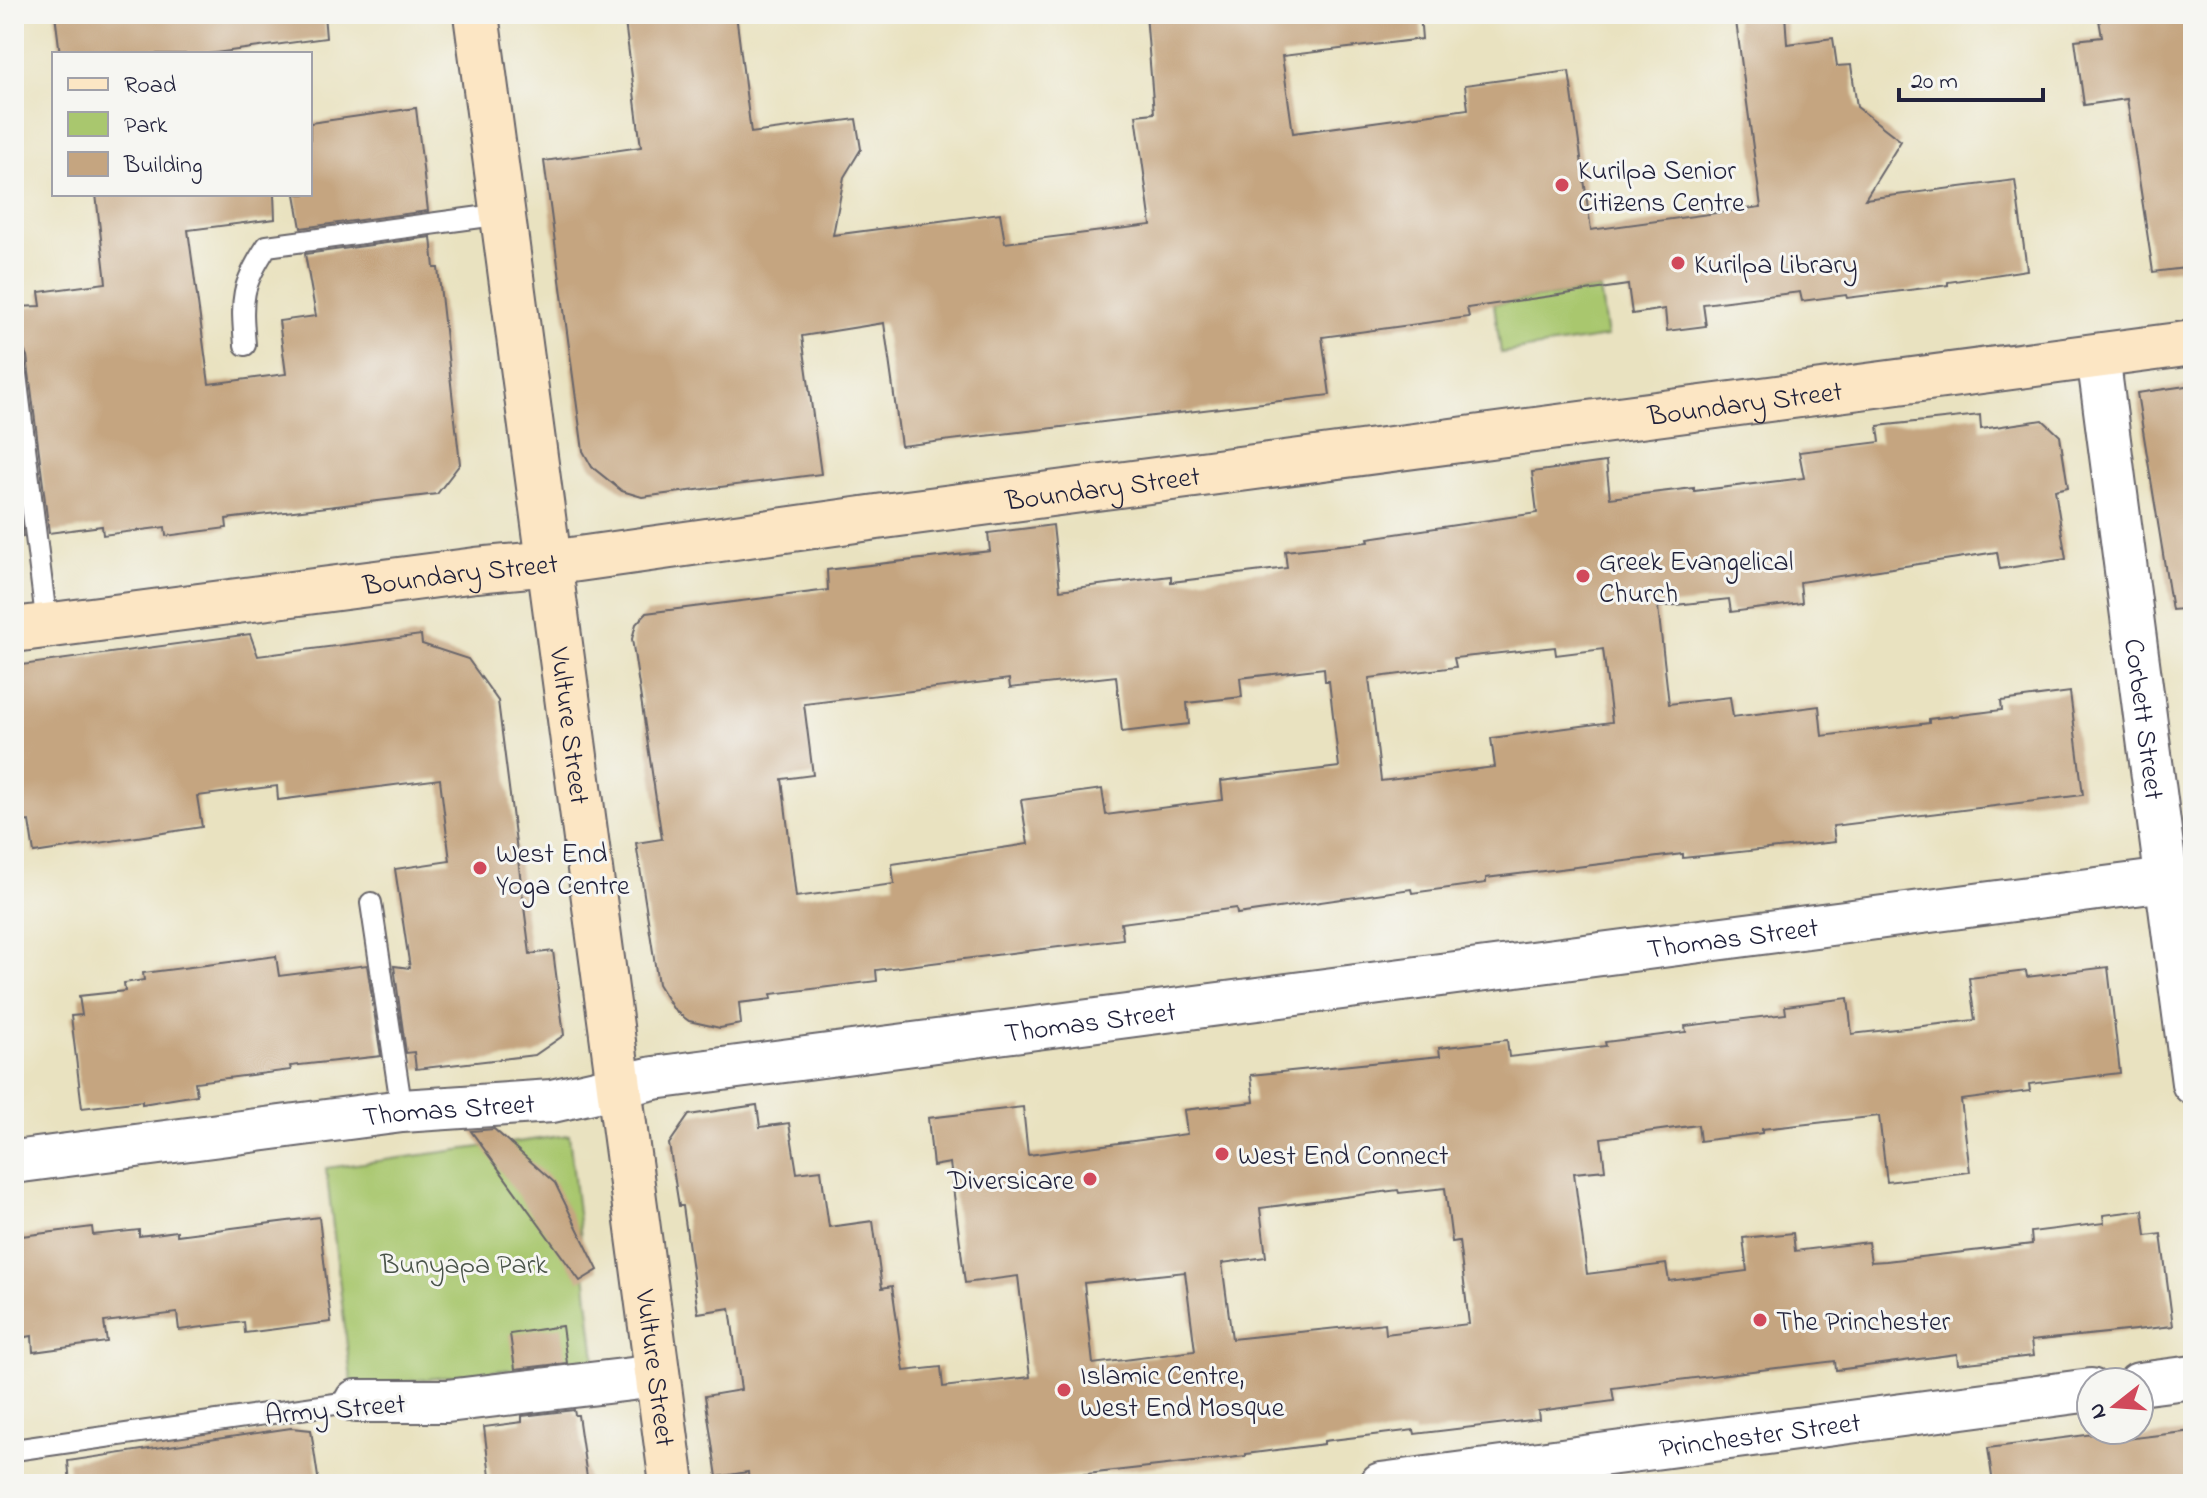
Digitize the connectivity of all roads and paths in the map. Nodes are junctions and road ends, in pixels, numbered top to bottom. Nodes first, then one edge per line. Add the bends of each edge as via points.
1 (476, 14) edge
2 (503, 214) junction
3 (2193, 343) edge
4 (245, 345) dead end
5 (2098, 356) junction
6 (14, 358) edge
7 (550, 563) junction
8 (30, 628) edge
9 (2166, 880) junction
10 (371, 903) dead end
11 (2193, 1083) edge
12 (619, 1087) junction
13 (402, 1111) junction
14 (14, 1162) edge
15 (657, 1376) junction
16 (2193, 1377) edge
17 (2155, 1382) edge
18 (2075, 1392) edge
19 (356, 1401) joint
20 (14, 1450) edge
21 (672, 1484) edge
22 (1381, 1484) edge

1 - 2 street, Vulture Street
2 - 4 lane via 267,246 248,275 242,308
2 - 7 street, Vulture Street
3 - 5 street, Boundary Street
5 - 7 street, Boundary Street
5 - 9 street, Corbett Street
6 - 8 lane
7 - 8 street, Boundary Street
7 - 12 street, Vulture Street
9 - 11 street, Corbett Street
9 - 12 street, Thomas Street via 654,1078
10 - 13 lane
12 - 13 street, Thomas Street via 552,1101
12 - 15 street, Vulture Street
13 - 14 street, Thomas Street
15 - 19 street, Army Street via 447,1401
15 - 21 street, Vulture Street
16 - 17 street
18 - 22 street, Princhester Street
19 - 20 lane, Army Street

